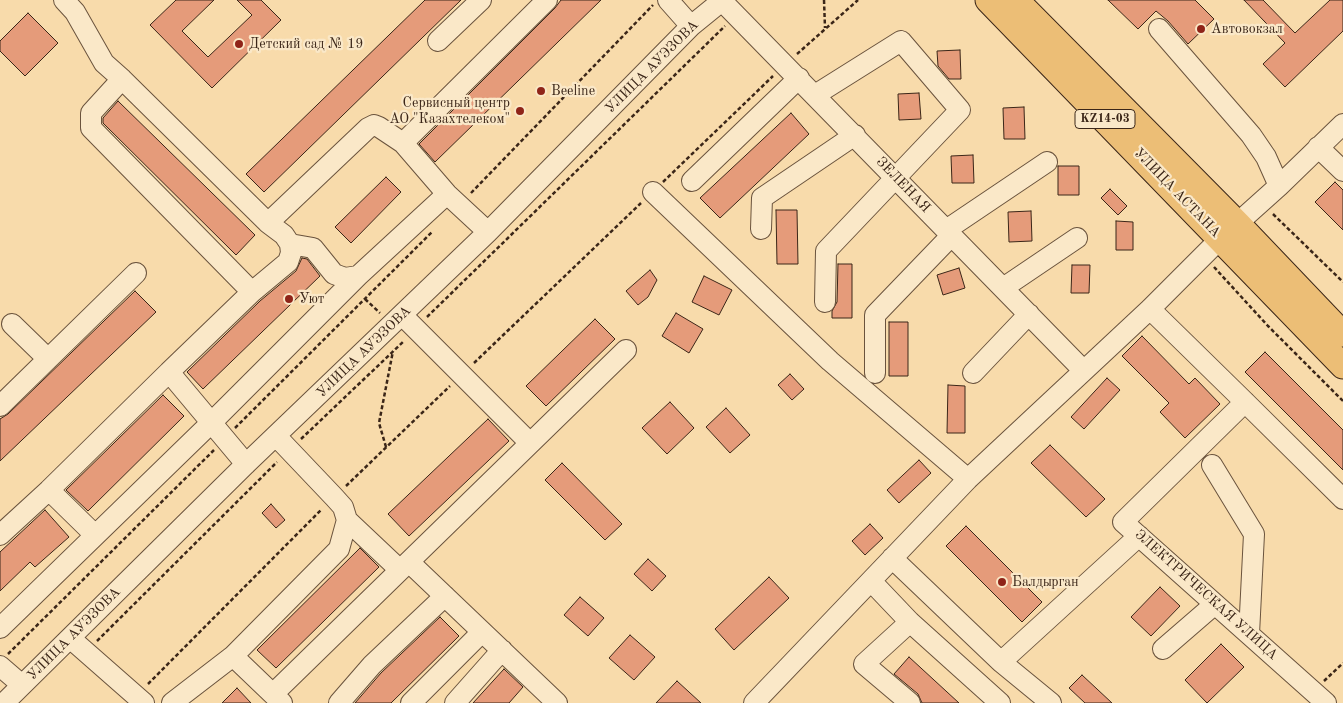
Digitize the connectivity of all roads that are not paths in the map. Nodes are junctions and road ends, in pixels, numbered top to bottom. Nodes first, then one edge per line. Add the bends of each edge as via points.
1 (64, 0) edge
2 (481, 0) edge
3 (547, 0) edge
4 (668, 0) edge
5 (722, 0) edge
6 (988, 0) edge
7 (1016, 0) edge
8 (691, 26) junction
9 (1159, 29) dead end
10 (438, 41) dead end
11 (792, 71) junction
12 (122, 79) junction
13 (815, 95) junction
14 (1343, 124) edge
15 (854, 135) junction
16 (403, 143) junction
17 (1318, 147) junction
18 (1047, 162) dead end
19 (1343, 171) edge
20 (896, 178) junction
21 (692, 182) dead end
22 (1279, 186) junction
23 (652, 192) road end
24 (453, 200) junction
25 (268, 223) junction
26 (761, 230) dead end
27 (1229, 231) junction
28 (488, 232) junction
29 (949, 232) junction
30 (1077, 238) dead end
31 (290, 244) junction
32 (136, 273) dead end
33 (358, 276) junction
34 (1003, 288) junction
35 (252, 292) junction
36 (825, 302) dead end
37 (1150, 309) junction
38 (1029, 314) junction
39 (397, 320) junction
40 (12, 324) dead end
41 (1343, 334) edge
42 (626, 350) dead end
43 (48, 359) junction
44 (1343, 366) edge
45 (1083, 370) junction
46 (169, 372) junction
47 (875, 373) dead end
48 (973, 373) dead end
49 (1246, 402) junction
50 (0, 406) edge
51 (212, 422) junction
52 (276, 436) junction
53 (530, 443) junction
54 (246, 464) junction
55 (1212, 465) dead end
56 (968, 479) junction
57 (49, 490) junction
58 (1343, 499) edge
59 (348, 520) junction
60 (0, 535) edge
61 (95, 535) junction
62 (1139, 536) junction
63 (892, 558) junction
64 (404, 566) junction
65 (871, 581) junction
66 (445, 596) junction
67 (1215, 604) junction
68 (910, 622) junction
69 (0, 628) edge
70 (482, 632) junction
71 (1249, 634) junction
72 (70, 638) junction
73 (502, 650) junction
74 (1163, 650) dead end
75 (233, 656) junction
76 (4, 660) edge
77 (1001, 662) junction
78 (22, 685) junction
79 (1320, 697) edge
80 (277, 698) edge
81 (140, 699) edge
82 (4, 703) edge
83 (172, 703) edge
84 (339, 703) edge
85 (411, 703) edge
86 (455, 703) edge
87 (557, 703) edge
88 (754, 703) edge
89 (910, 703) edge
90 (1000, 703) edge
91 (1051, 703) edge

1 - 12 street via 76,12 104,64
2 - 10 street
3 - 16 street
4 - 8 street
5 - 8 street, УЛИЦА АУЭЗОВА
5 - 11 street, ЗЕЛЕНАЯ
6 - 27 main road, УЛИЦА АСТАНА / KZ14-03
7 - 27 main road, УЛИЦА АСТАНА / KZ14-03
8 - 28 street, УЛИЦА АУЭЗОВА
9 - 22 street via 1251,135
11 - 13 street, ЗЕЛЕНАЯ
11 - 21 street
12 - 25 street
12 - 35 street via 91,113 91,128
13 - 15 street, ЗЕЛЕНАЯ
13 - 20 street via 901,41 960,110
14 - 17 street
15 - 20 street, ЗЕЛЕНАЯ
15 - 26 street via 762,198
16 - 24 street
16 - 25 street via 379,127 368,128
17 - 19 street
17 - 22 street
18 - 29 street
20 - 29 street, ЗЕЛЕНАЯ
20 - 36 street via 826,251
22 - 27 street
23 - 56 street via 830,361
24 - 28 street
24 - 33 street
25 - 31 street
27 - 37 street
27 - 41 main road, УЛИЦА АСТАНА / KZ14-03
27 - 44 main road, УЛИЦА АСТАНА / KZ14-03
28 - 39 street, УЛИЦА АУЭЗОВА
29 - 34 street, ЗЕЛЕНАЯ
29 - 47 street via 875,315
30 - 34 street
31 - 33 street via 313,248 334,274 345,278
31 - 35 street via 292,253 288,262
32 - 43 street
33 - 51 street
34 - 38 street, ЗЕЛЕНАЯ
35 - 46 street
37 - 45 street
37 - 49 street
38 - 45 street, ЗЕЛЕНАЯ
38 - 48 street
39 - 52 street, УЛИЦА АУЭЗОВА
39 - 53 street via 462,375
40 - 43 street
42 - 53 street
43 - 50 street
45 - 56 street
46 - 51 street
46 - 57 street
49 - 58 street
49 - 62 street, ЭЛЕКТРИЧЕСКАЯ УЛИЦА via 1123,522
51 - 54 street
51 - 61 street
52 - 54 street, УЛИЦА АУЭЗОВА
52 - 59 street via 343,507
53 - 64 street
54 - 72 street, УЛИЦА АУЭЗОВА
55 - 71 street via 1254,534
56 - 63 street
57 - 60 street
57 - 61 street
59 - 64 street
59 - 75 street via 339,549
61 - 69 street
62 - 67 street, ЭЛЕКТРИЧЕСКАЯ УЛИЦА
62 - 77 street
63 - 65 street
63 - 77 street
64 - 66 street
64 - 80 street
65 - 68 street
65 - 88 street
66 - 70 street
66 - 84 street via 372,665
67 - 71 street, ЭЛЕКТРИЧЕСКАЯ УЛИЦА
67 - 74 street
68 - 89 street via 864,664
68 - 90 street
70 - 73 street
70 - 85 street
71 - 79 street, ЭЛЕКТРИЧЕСКАЯ УЛИЦА
72 - 78 street, УЛИЦА АУЭЗОВА
72 - 81 street
73 - 86 street
73 - 87 street
75 - 80 street
75 - 83 street
76 - 78 street
77 - 91 street
78 - 82 street, УЛИЦА АУЭЗОВА

